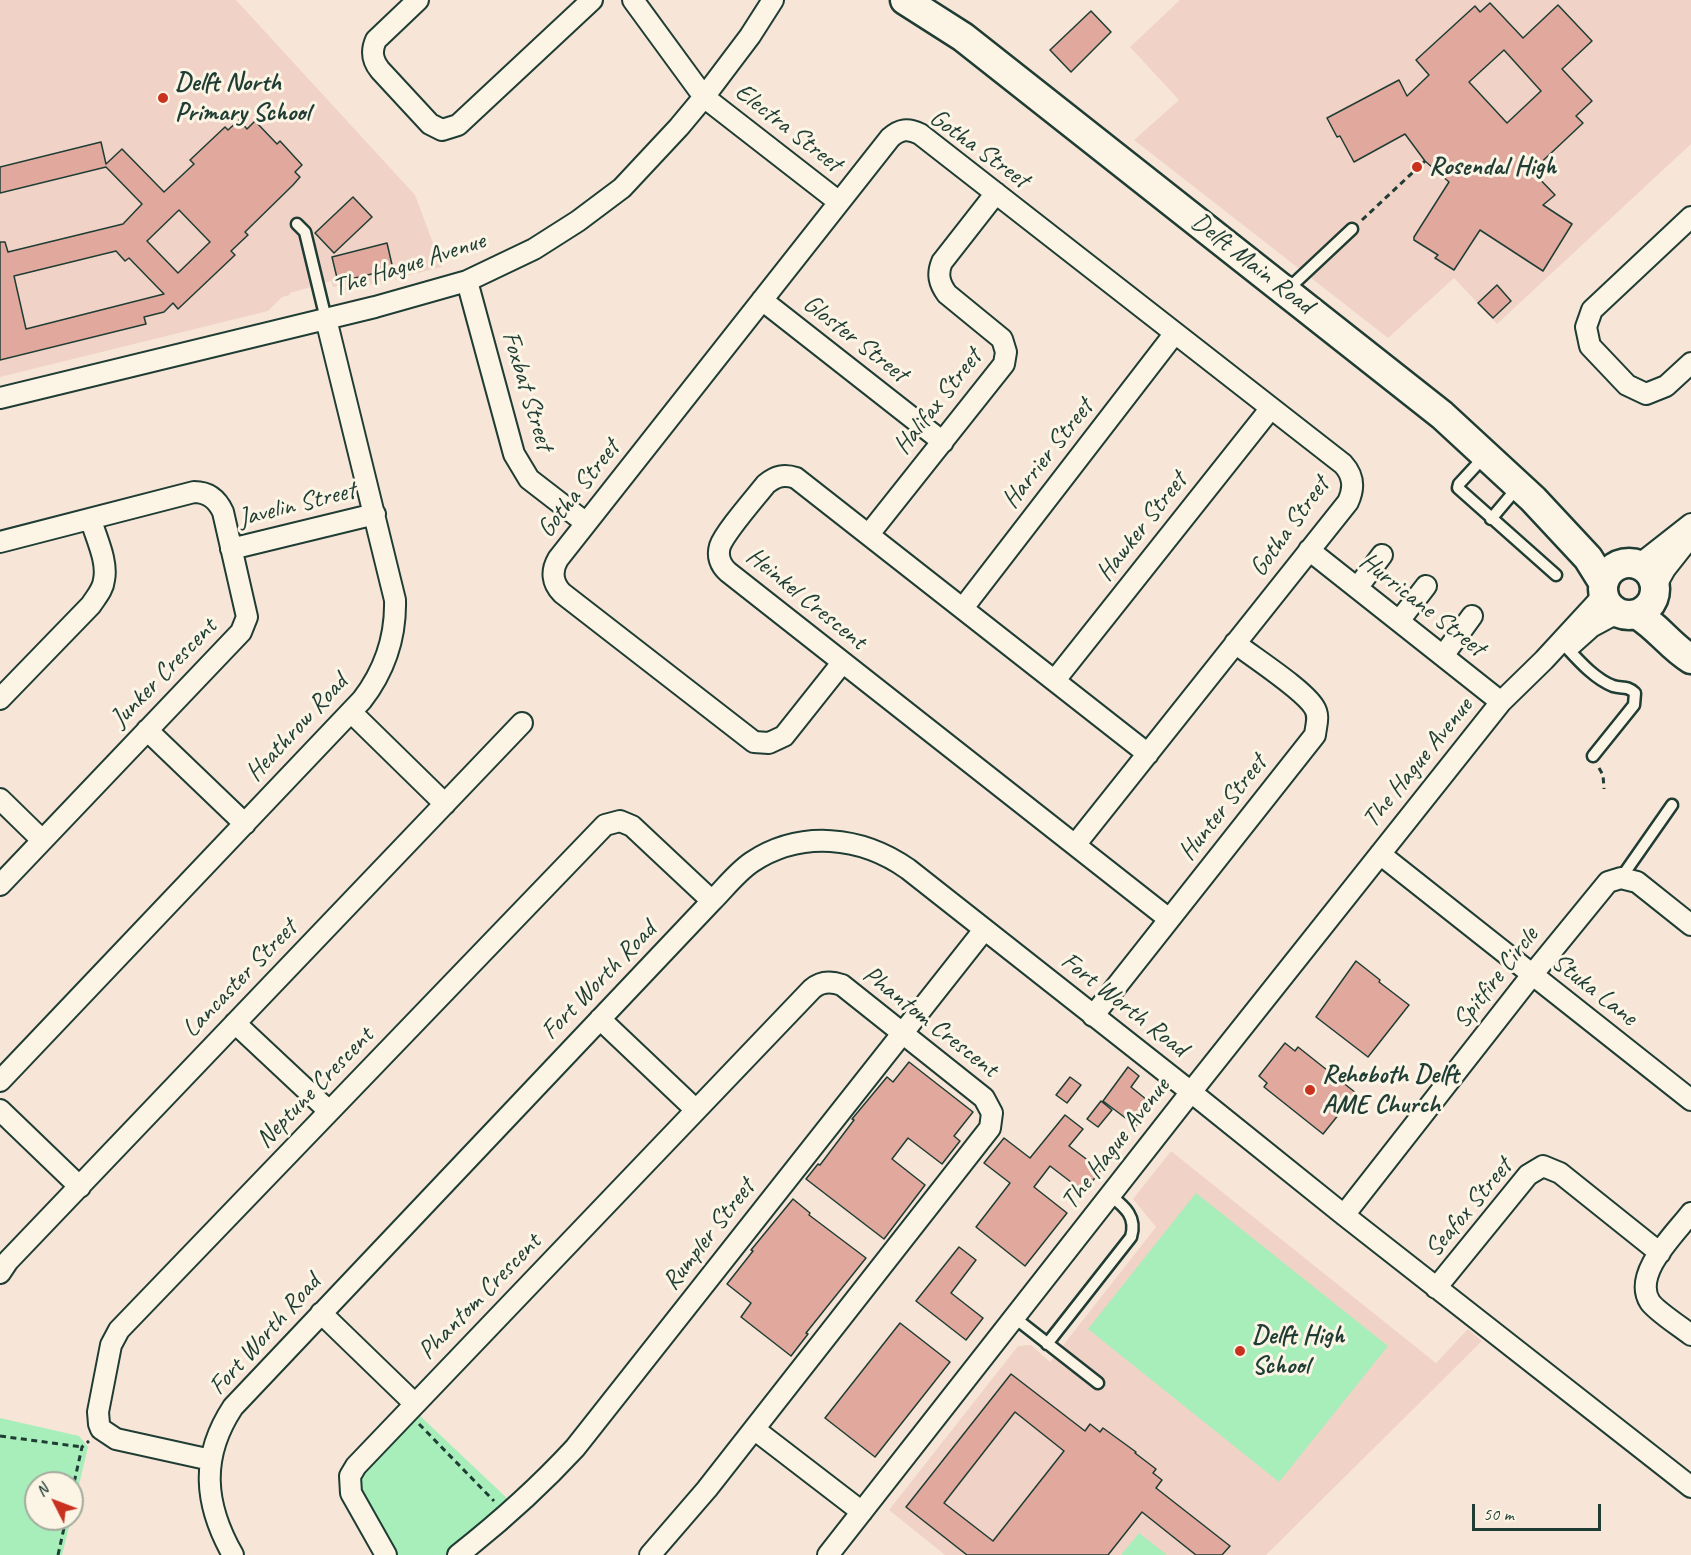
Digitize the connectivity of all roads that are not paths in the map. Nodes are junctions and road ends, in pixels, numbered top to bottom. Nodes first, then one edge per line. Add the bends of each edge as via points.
1 (418, 0) edge
2 (592, 0) edge
3 (633, 0) edge
4 (774, 0) edge
5 (785, 0) edge
6 (905, 0) edge
7 (926, 0) edge
8 (750, 36) junction
9 (963, 37) junction
10 (704, 97) junction
11 (996, 193) junction
12 (839, 202) junction
13 (1691, 217) edge
14 (297, 224) dead end
15 (1352, 229) road end
16 (467, 280) junction
17 (1286, 291) junction
18 (762, 300) junction
19 (326, 319) junction
20 (1175, 333) junction
21 (1691, 363) edge
22 (0, 398) edge
23 (1271, 408) junction
24 (943, 442) junction
25 (1486, 454) junction
26 (1526, 493) junction
27 (375, 514) junction
28 (1491, 519) junction
29 (91, 520) junction
30 (586, 524) junction
31 (1691, 524) edge
32 (869, 534) junction
33 (1691, 536) edge
34 (0, 542) edge
35 (231, 549) junction
36 (1309, 550) junction
37 (1382, 555) dead end
38 (1556, 575) dead end
39 (1426, 585) dead end
40 (1357, 588) junction
41 (1630, 589) junction
42 (963, 608) junction
43 (1472, 616) dead end
44 (1399, 621) junction
45 (1235, 643) junction
46 (1691, 644) edge
47 (1567, 648) junction
48 (1443, 656) junction
49 (1691, 659) edge
50 (1544, 660) junction
51 (842, 663) junction
52 (1055, 680) junction
53 (0, 699) edge
54 (1501, 702) junction
55 (351, 712) junction
56 (522, 723) dead end
57 (147, 730) junction
58 (1148, 754) junction
59 (1593, 756) road end
60 (0, 799) edge
61 (445, 804) junction
62 (1672, 805) dead end
63 (245, 824) junction
64 (42, 840) junction
65 (1075, 845) junction
66 (1380, 854) junction
67 (1622, 878) junction
68 (0, 885) edge
69 (712, 901) junction
70 (1169, 920) junction
71 (1691, 925) edge
72 (984, 930) junction
73 (1532, 975) junction
74 (1093, 1016) junction
75 (600, 1018) junction
76 (235, 1023) junction
77 (901, 1033) junction
78 (0, 1081) edge
79 (1191, 1092) junction
80 (1691, 1100) edge
81 (0, 1110) edge
82 (696, 1110) junction
83 (329, 1111) junction
84 (80, 1186) junction
85 (1111, 1196) junction
86 (1691, 1213) edge
87 (1344, 1215) junction
88 (1660, 1253) junction
89 (0, 1273) edge
90 (1436, 1288) junction
91 (321, 1313) junction
92 (1015, 1318) junction
93 (1691, 1335) edge
94 (1047, 1344) junction
95 (1098, 1383) dead end
96 (411, 1408) junction
97 (754, 1429) junction
98 (210, 1460) junction
99 (1691, 1487) edge
100 (862, 1512) junction
101 (233, 1555) edge
102 (386, 1555) edge
103 (458, 1555) edge
104 (650, 1555) edge
105 (828, 1555) edge

1 - 2 street via 376,40 374,60 430,124 442,130 458,125
3 - 10 street, Electra Street
4 - 8 street, The Hague Avenue
5 - 8 street, The Hague Avenue
6 - 9 street, Delft Main Road
7 - 9 street, Delft Main Road
8 - 10 street, The Hague Avenue
9 - 17 street, Delft Main Road
10 - 12 street, Electra Street
10 - 16 street, The Hague Avenue via 622,188 534,249
11 - 12 street, Gotha Street via 909,129 890,138
11 - 20 street, Gotha Street
11 - 24 street, Halifax Street via 942,261 939,279 947,294 997,333 1005,345 1006,358
12 - 18 street, Gotha Street
13 - 21 street via 1592,310 1586,327 1590,346 1627,385 1646,394 1666,386
14 - 19 lane via 305,232
15 - 17 lane
16 - 19 street, The Hague Avenue
16 - 30 street, Foxbat Street via 514,454 529,480
17 - 25 street, Delft Main Road
18 - 24 street, Gloster Street
18 - 30 street, Gotha Street
19 - 22 street, The Hague Avenue
19 - 27 street, Heathrow Road
20 - 23 street, Gotha Street
20 - 42 street, Harrier Street
23 - 36 street, Gotha Street via 1343,464 1352,477 1353,491 1348,502
23 - 52 street, Hawker Street
24 - 32 street, Halifax Street
25 - 26 street, Delft Main Road
25 - 28 lane via 1458,488
26 - 28 lane
26 - 41 street, Delft Main Road via 1598,548
27 - 35 street, Javelin Street
27 - 55 street, Heathrow Road via 395,600 395,622 380,674
28 - 38 lane
29 - 34 street, Junker Crescent
29 - 35 street, Junker Crescent via 194,492 205,493 220,505
29 - 53 street via 103,562 105,579 101,590
30 - 51 street, Gotha Street via 555,564 553,577 558,588 754,742 769,743 784,736
31 - 41 street
32 - 42 street, Heinkel Crescent
32 - 51 street, Heinkel Crescent via 802,481 784,475 766,484 719,552 728,572
33 - 41 street via 1668,564
35 - 57 street, Junker Crescent via 247,611 244,628
36 - 40 street, Hurricane Street
36 - 45 street, Gotha Street
37 - 40 street
39 - 44 street
40 - 44 street, Hurricane Street
41 - 46 street
41 - 47 street, The Hague Avenue
41 - 49 street, Delft Main Road via 1655,626
41 - 50 street, The Hague Avenue
42 - 52 street, Heinkel Crescent
43 - 48 street
44 - 48 street, Hurricane Street
45 - 58 street, Gotha Street
45 - 70 street, Hunter Street via 1314,707 1318,717 1315,735
47 - 50 street, The Hague Avenue
47 - 59 lane via 1599,677 1635,693 1634,705
48 - 54 street, Hurricane Street
50 - 54 street, The Hague Avenue
51 - 65 street, Heinkel Crescent
52 - 58 street, Heinkel Crescent
54 - 66 street, The Hague Avenue
55 - 61 street
55 - 63 street, Heathrow Road
56 - 61 street, Lancaster Street
57 - 63 street
57 - 64 street, Junker Crescent
58 - 65 street, Gotha Street
60 - 64 street
61 - 76 street, Lancaster Street
62 - 67 lane
63 - 78 street, Heathrow Road
64 - 68 street, Junker Crescent
65 - 70 street, Heinkel Crescent
66 - 73 street, Stuka Lane
66 - 79 street, The Hague Avenue
67 - 71 street via 1637,882
67 - 73 street, Spitfire Circle via 1603,886
69 - 72 street, Fort Worth Road via 750,864 765,855 797,843 849,842 894,860
69 - 75 street, Fort Worth Road
69 - 83 street, Neptune Crescent via 632,826 620,821 605,825
70 - 74 street, Hunter Street
72 - 74 street, Fort Worth Road
72 - 77 street, Rumpler Street
73 - 80 street, Stuka Lane
73 - 87 street, Spitfire Circle
74 - 79 street, Fort Worth Road
75 - 82 street
75 - 91 street, Fort Worth Road
76 - 83 street
76 - 84 street, Lancaster Street
77 - 82 street, Phantom Crescent via 842,985 821,983
77 - 97 street, Phantom Crescent via 984,1098 992,1113 990,1128
77 - 103 street, Rumpler Street via 575,1448 508,1515
79 - 85 street, The Hague Avenue
79 - 87 street
81 - 84 street
82 - 96 street, Phantom Crescent
83 - 98 street, Neptune Crescent via 119,1330 111,1345 98,1412 101,1429 116,1439
84 - 89 street, Lancaster Street
85 - 92 street, The Hague Avenue
85 - 94 lane via 1130,1213 1131,1237
86 - 88 street
87 - 90 street
88 - 90 street, Seafox Street via 1560,1173 1543,1166 1528,1175
88 - 93 street via 1647,1273 1645,1288 1650,1303
90 - 99 street
91 - 96 street
91 - 98 street, Fort Worth Road via 233,1407
92 - 94 lane
92 - 100 street, The Hague Avenue
94 - 95 lane
96 - 102 street, Phantom Crescent via 356,1466 349,1482 351,1493
97 - 100 street
97 - 104 street, Phantom Crescent
98 - 101 street, Fort Worth Road via 212,1510
100 - 105 street, The Hague Avenue

